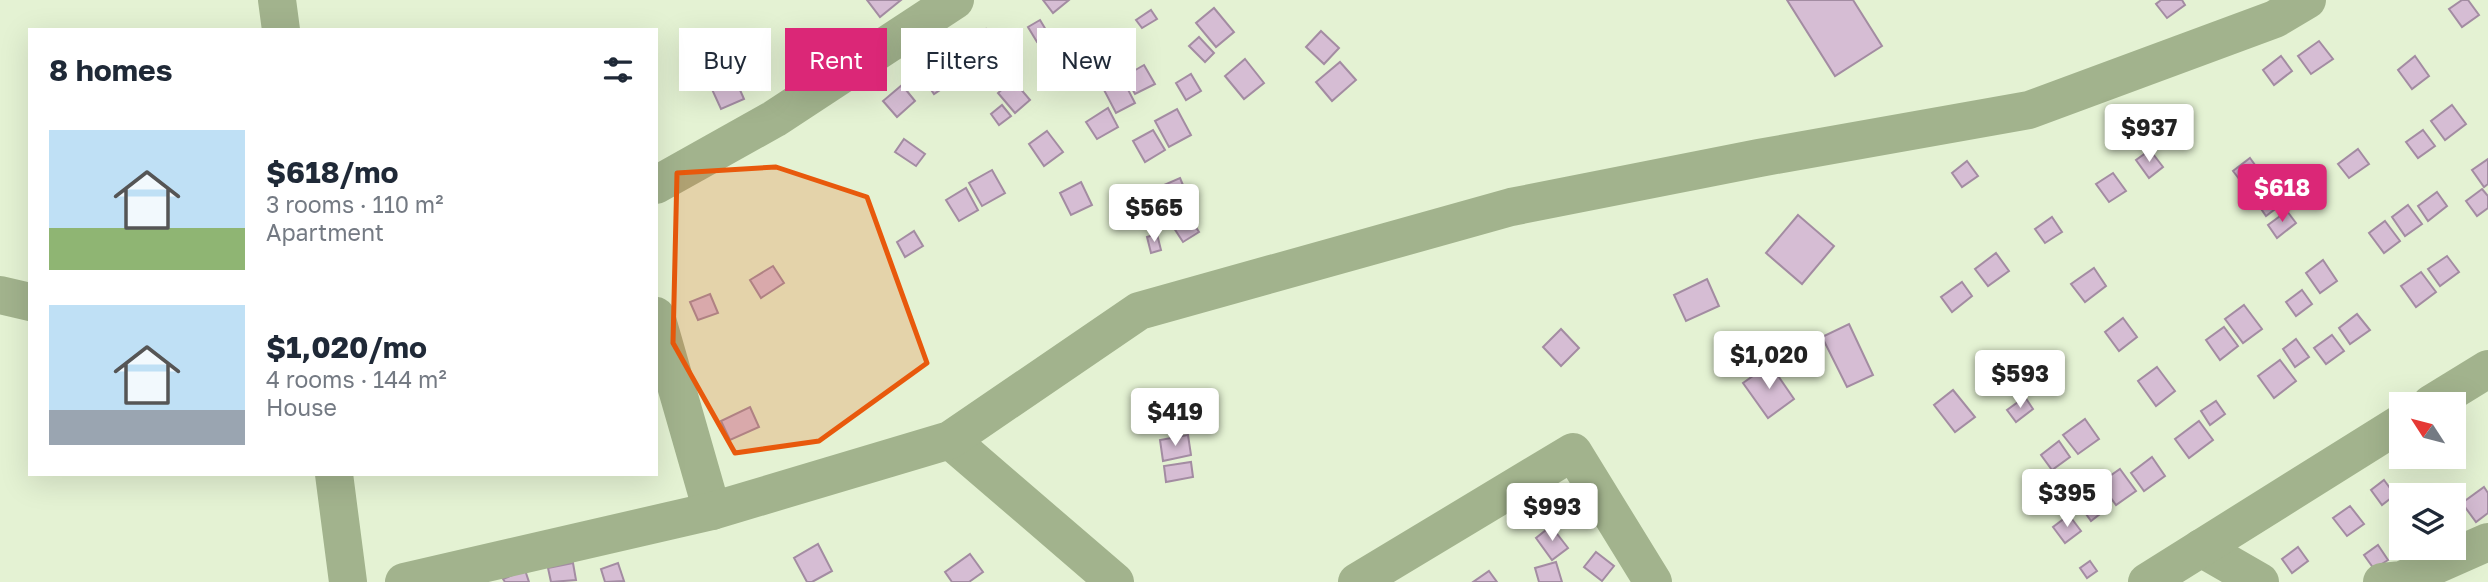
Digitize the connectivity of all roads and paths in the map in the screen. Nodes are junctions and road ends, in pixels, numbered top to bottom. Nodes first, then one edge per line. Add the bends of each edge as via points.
1 (277, 0) edge
2 (955, 0) edge
3 (2307, 0) edge
4 (281, 28) edge
5 (658, 184) edge
6 (0, 295) edge
7 (28, 302) edge
8 (658, 323) edge
9 (2488, 369) edge
10 (2451, 392) edge
11 (2389, 430) edge
12 (950, 440) junction
13 (334, 476) edge
14 (712, 510) junction
15 (2488, 542) edge
16 (2201, 548) junction
17 (348, 582) edge
18 (404, 582) edge
19 (1115, 582) edge
20 (1357, 582) edge
21 (1653, 582) edge
22 (2147, 582) edge
23 (2260, 582) edge
24 (2382, 582) edge

1 - 4 street
2 - 5 street via 774,119
3 - 12 street via 2275,19 2029,110 1511,207 1139,311
6 - 7 street
8 - 14 street
9 - 10 street
11 - 16 street
12 - 14 street
12 - 19 street
13 - 17 street
14 - 18 street
15 - 24 street via 2402,580
16 - 22 street
16 - 23 street
20 - 21 street via 1573,452

